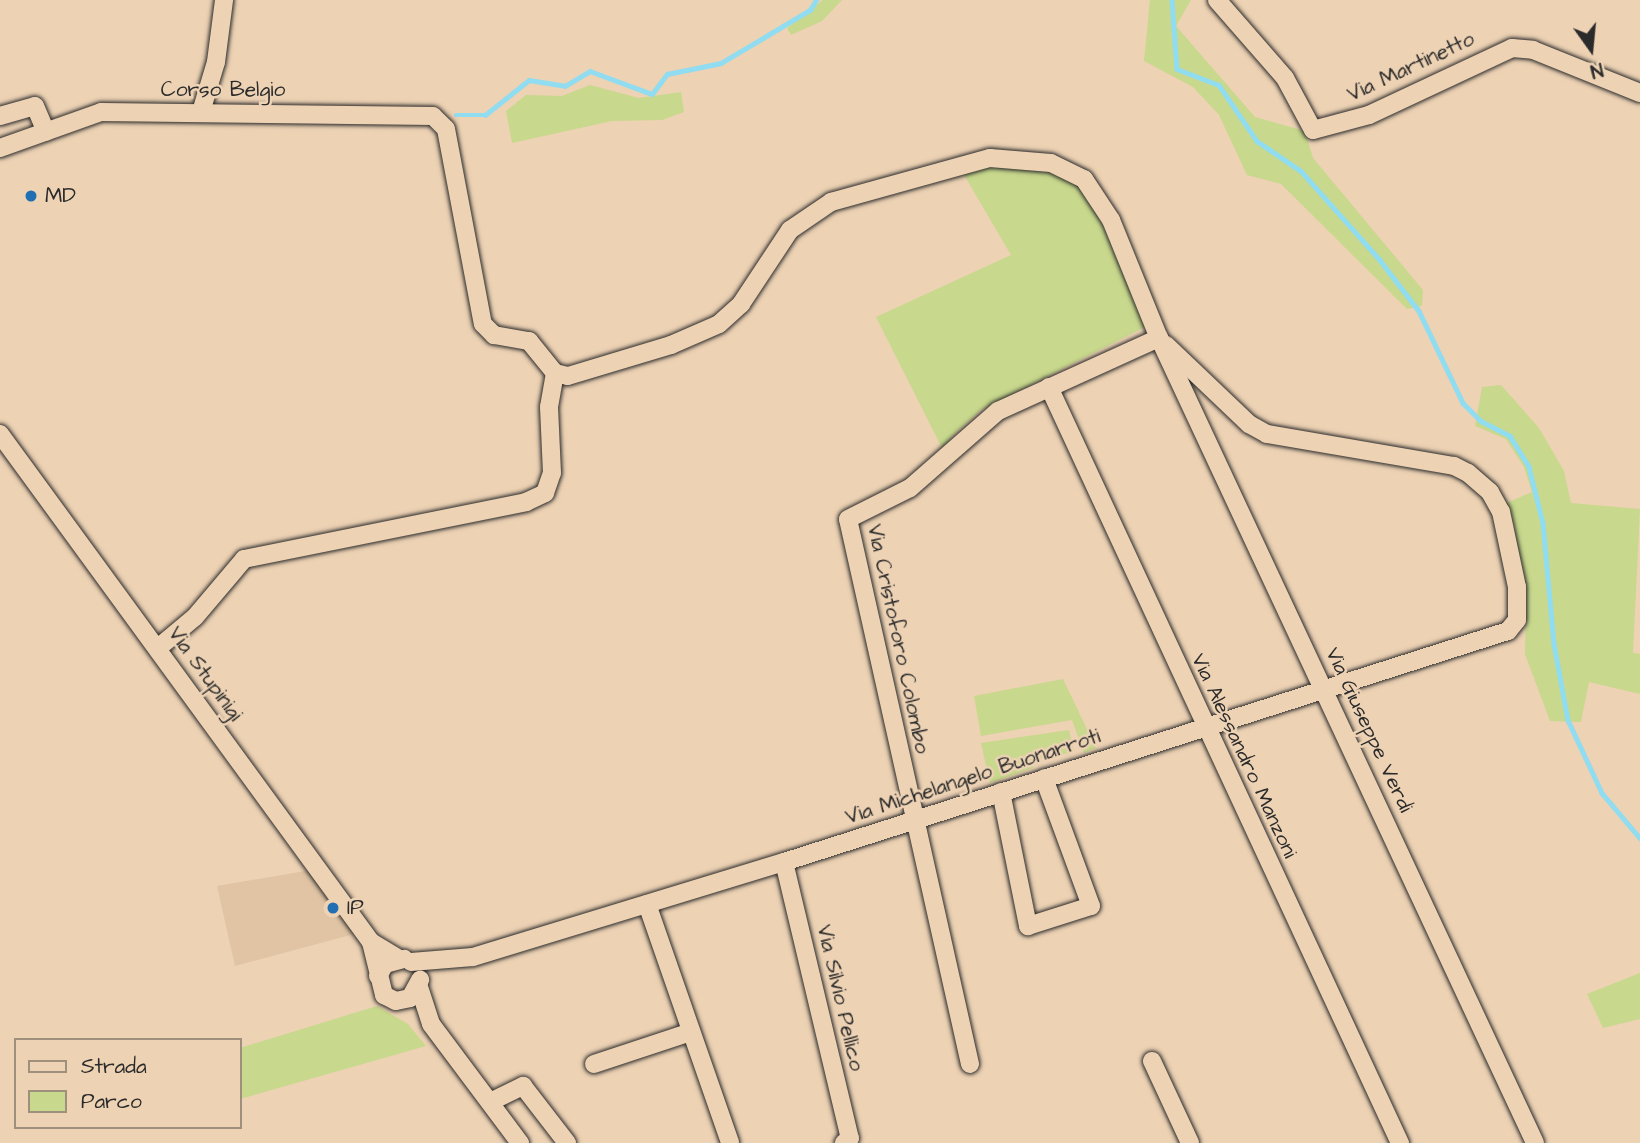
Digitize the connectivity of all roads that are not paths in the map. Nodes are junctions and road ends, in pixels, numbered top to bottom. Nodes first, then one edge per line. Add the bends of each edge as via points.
1 (224, 0) edge
2 (1217, 0) edge
3 (1640, 93) edge
4 (201, 112) junction
5 (0, 116) edge
6 (46, 132) junction
7 (0, 148) edge
8 (1158, 338) junction
9 (555, 373) junction
10 (1049, 387) junction
11 (0, 434) edge
12 (158, 648) junction
13 (1324, 687) junction
14 (1203, 725) junction
15 (1044, 778) junction
16 (1001, 792) junction
17 (914, 821) junction
18 (784, 862) junction
19 (647, 904) junction
20 (371, 942) junction
21 (404, 960) junction
22 (452, 961) junction
23 (378, 976) junction
24 (419, 984) junction
25 (396, 1001) junction
26 (431, 1024) junction
27 (691, 1032) junction
28 (1152, 1061) dead end
29 (594, 1064) dead end
30 (970, 1065) dead end
31 (490, 1102) junction
32 (520, 1143) edge
33 (567, 1143) edge
34 (730, 1143) edge
35 (844, 1143) edge
36 (1190, 1143) edge
37 (1400, 1143) edge
38 (1535, 1143) edge

1 - 4 street via 216,61
2 - 3 street, Via Martinetto via 1285,78 1313,130 1369,115 1512,48 1533,50
4 - 6 street, Corso Belgio via 100,112
4 - 9 street, Corso Belgio via 424,114 441,121 483,324 494,335 529,341
5 - 6 street via 35,106
6 - 7 street, Corso Belgio
8 - 9 street via 1111,220 1084,179 1051,163 990,158 852,195 814,210 778,243 746,298 719,324 568,376
8 - 10 street, Via Cristoforo Colombo
8 - 13 street, Via Giuseppe Verdi
8 - 13 street, Via Michelangelo Buonarroti via 1250,424 1267,433 1454,466 1490,492 1501,512 1520,605 1517,620 1508,631
9 - 12 street via 549,407 552,473 545,493 526,502 244,559 195,617
10 - 14 street, Via Alessandro Manzoni
10 - 17 street, Via Cristoforo Colombo via 998,411 910,488 848,519
11 - 12 street, Via Stupinigi
12 - 20 street, Via Stupinigi
13 - 14 street, Via Michelangelo Buonarroti
13 - 38 street, Via Giuseppe Verdi
14 - 15 street, Via Michelangelo Buonarroti
14 - 37 street, Via Alessandro Manzoni
15 - 16 street, Via Michelangelo Buonarroti
15 - 16 street via 1091,906 1028,926
16 - 17 street, Via Michelangelo Buonarroti
17 - 18 street, Via Michelangelo Buonarroti
17 - 30 street, Via Cristoforo Colombo
18 - 19 street, Via Michelangelo Buonarroti
18 - 35 street, Via Silvio Pellico via 850,1138
19 - 22 street, Via Michelangelo Buonarroti
19 - 27 street
20 - 21 street, Via Stupinigi
20 - 23 street, Via Stupinigi
21 - 22 street, Via Michelangelo Buonarroti
21 - 23 street via 385,964
21 - 24 street
22 - 24 street, Via Michelangelo Buonarroti
23 - 25 street via 384,995
24 - 25 street via 410,998
24 - 26 street
25 - 26 street
26 - 31 street
27 - 29 street
27 - 34 street
28 - 36 street
31 - 32 street
31 - 33 street via 523,1086

